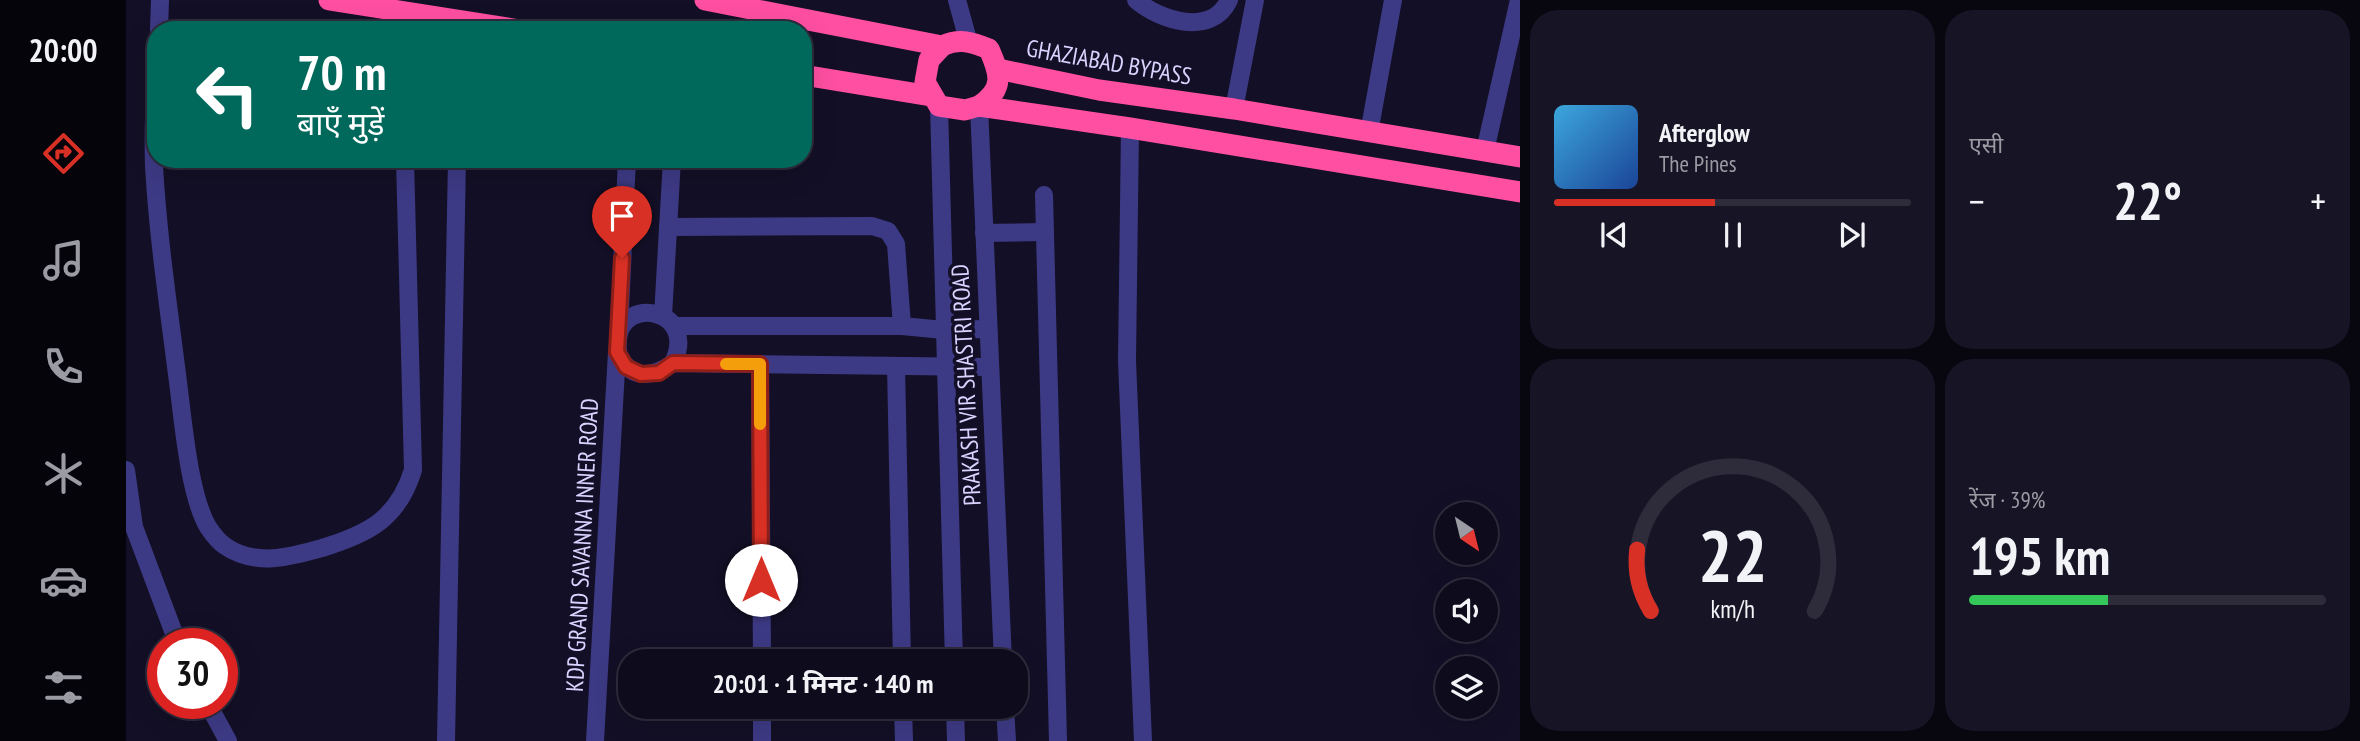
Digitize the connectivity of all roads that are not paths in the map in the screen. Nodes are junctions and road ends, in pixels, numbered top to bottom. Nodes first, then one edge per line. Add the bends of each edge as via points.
1 (160, 0) edge
2 (329, 0) edge
3 (705, 0) edge
4 (957, 0) edge
5 (1136, 0) edge
6 (1229, 0) edge
7 (1255, 0) edge
8 (1393, 0) edge
9 (1518, 0) edge
10 (159, 21) edge
11 (405, 21) edge
12 (968, 40) junction
13 (942, 46) junction
14 (998, 69) junction
15 (812, 77) edge
16 (935, 101) junction
17 (979, 106) junction
18 (1234, 109) junction
19 (1130, 128) junction
20 (1369, 133) junction
21 (1485, 152) junction
22 (1520, 157) edge
23 (154, 168) edge
24 (405, 168) edge
25 (457, 168) edge
26 (627, 168) edge
27 (671, 168) edge
28 (1520, 192) edge
29 (1044, 195) dead end
30 (668, 227) junction
31 (1045, 232) junction
32 (984, 233) junction
33 (669, 321) junction
34 (902, 326) junction
35 (987, 329) junction
36 (944, 330) junction
37 (619, 331) junction
38 (617, 352) junction
39 (673, 363) junction
40 (760, 364) junction
41 (896, 366) junction
42 (989, 367) junction
43 (944, 368) junction
44 (126, 470) edge
45 (172, 628) edge
46 (762, 649) edge
47 (902, 649) edge
48 (954, 649) edge
49 (1002, 649) edge
50 (216, 719) edge
51 (762, 719) edge
52 (903, 719) edge
53 (955, 719) edge
54 (1006, 719) edge
55 (228, 741) edge
56 (446, 741) edge
57 (595, 741) edge
58 (762, 741) edge
59 (904, 741) edge
60 (956, 741) edge
61 (1007, 741) edge
62 (1058, 741) edge
63 (1143, 741) edge

1 - 10 street
2 - 11 highway
3 - 13 highway
4 - 12 street
5 - 6 street via 1151,12 1188,23 1208,20 1224,10
7 - 18 street
8 - 20 street
9 - 21 street
12 - 13 highway
12 - 14 highway, GHAZIABAD BYPASS via 989,49
13 - 16 highway via 929,60 925,82
14 - 17 highway via 999,84
14 - 18 highway, GHAZIABAD BYPASS via 1099,90
15 - 16 highway
16 - 17 highway via 965,110
16 - 36 street, PRAKASH VIR SHASTRI ROAD
17 - 19 highway
17 - 32 street, PRAKASH VIR SHASTRI ROAD
18 - 20 highway, GHAZIABAD BYPASS
19 - 28 highway
19 - 63 street via 1127,361
20 - 21 highway, GHAZIABAD BYPASS
21 - 22 highway, GHAZIABAD BYPASS
23 - 24 street via 184,431 195,490 208,526 224,545 265,560 352,539 378,525 407,490 413,470
25 - 56 street
26 - 37 street
27 - 30 street
29 - 31 street
30 - 33 street
30 - 34 street via 872,226 888,232 896,244
31 - 32 street
31 - 62 street
32 - 35 street, PRAKASH VIR SHASTRI ROAD
33 - 34 street
33 - 37 street via 646,312 630,318
33 - 39 street via 679,338
34 - 36 street
35 - 36 street
35 - 42 street, PRAKASH VIR SHASTRI ROAD
36 - 43 street, PRAKASH VIR SHASTRI ROAD
37 - 38 street
38 - 39 street via 626,367 641,374 659,373
38 - 57 street, KDP GRAND SAVANNA INNER ROAD
39 - 40 street
40 - 41 street
40 - 46 street
41 - 43 street
41 - 47 street
42 - 43 street
42 - 49 street, PRAKASH VIR SHASTRI ROAD
43 - 48 street, PRAKASH VIR SHASTRI ROAD
44 - 45 street via 134,527
50 - 55 street
51 - 58 street
52 - 59 street
53 - 60 street
54 - 61 street

